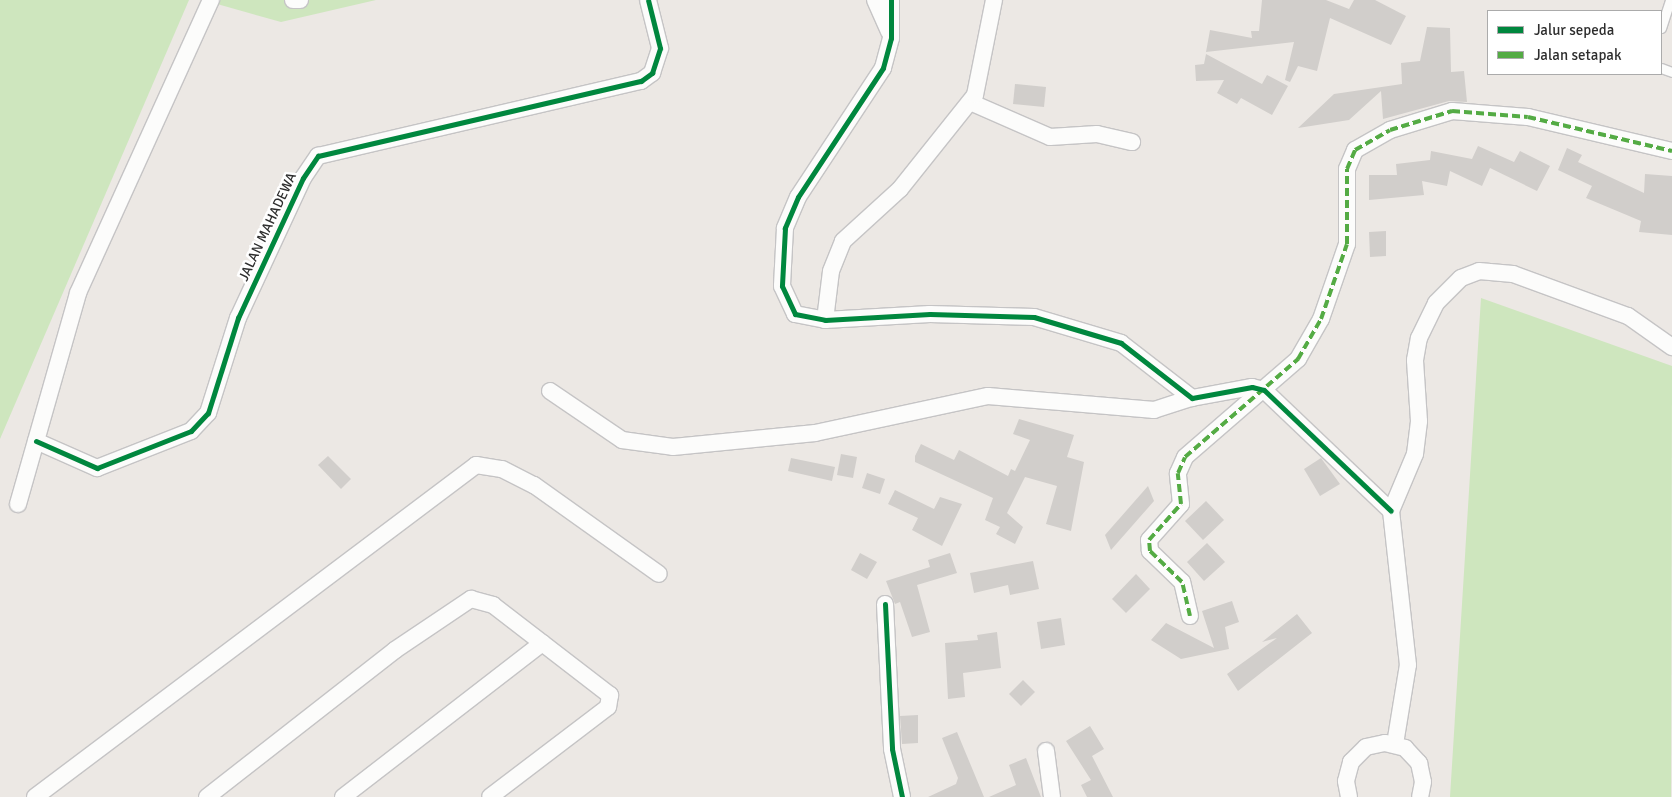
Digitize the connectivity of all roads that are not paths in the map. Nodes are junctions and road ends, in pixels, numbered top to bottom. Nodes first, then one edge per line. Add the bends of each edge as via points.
1 (211, 0) edge
2 (292, 0) edge
3 (300, 0) edge
4 (648, 0) edge
5 (875, 0) edge
6 (891, 0) edge
7 (994, 0) edge
8 (1670, 0) edge
9 (1662, 25) edge
10 (891, 38) junction
11 (970, 102) junction
12 (1132, 142) dead end
13 (1672, 151) edge
14 (825, 320) junction
15 (1672, 347) edge
16 (1264, 390) junction
17 (550, 391) dead end
18 (1192, 398) junction
19 (36, 441) junction
20 (18, 504) dead end
21 (1391, 511) junction
22 (659, 574) dead end
23 (885, 604) dead end
24 (1190, 616) dead end
25 (542, 643) junction
26 (1395, 744) junction
27 (1046, 751) dead end
28 (215, 795) edge
29 (35, 797) edge
30 (343, 797) edge
31 (490, 797) edge
32 (902, 797) edge
33 (1052, 797) edge
34 (1349, 797) edge
35 (1420, 797) edge

1 - 19 street via 78,293
2 - 3 street
4 - 19 street, JALAN MAHADEWA via 660,48 652,72 641,81 318,156 303,178 238,318 208,413 191,430 97,468
5 - 10 street
6 - 10 street
7 - 11 street via 981,74
8 - 9 lane
10 - 14 street via 868,96 798,197 784,228 782,286 790,308 801,317
11 - 12 street via 1050,137 1097,134
11 - 14 street via 900,189 844,241 831,271
13 - 16 street via 1528,117 1452,112 1366,142 1348,163 1347,244 1320,320 1298,359
14 - 18 street via 930,314 1034,317 1121,343
15 - 21 street via 1628,316 1514,274 1479,271 1461,278 1436,303 1419,338 1414,388 1418,438
16 - 18 street via 1252,387
16 - 21 street
16 - 24 street via 1185,457 1178,473 1180,504 1149,541 1150,551 1182,582
17 - 18 street via 622,440 673,447 815,433 988,396 1154,410
19 - 20 street
21 - 26 street via 1408,656
22 - 29 street via 534,485 502,469 476,465
23 - 32 street via 892,749
25 - 28 street via 493,605 471,599 395,650
25 - 30 street
25 - 31 street via 610,695 608,708
26 - 34 street via 1375,744 1358,754 1348,771
26 - 35 street via 1418,763 1423,782
27 - 33 street

